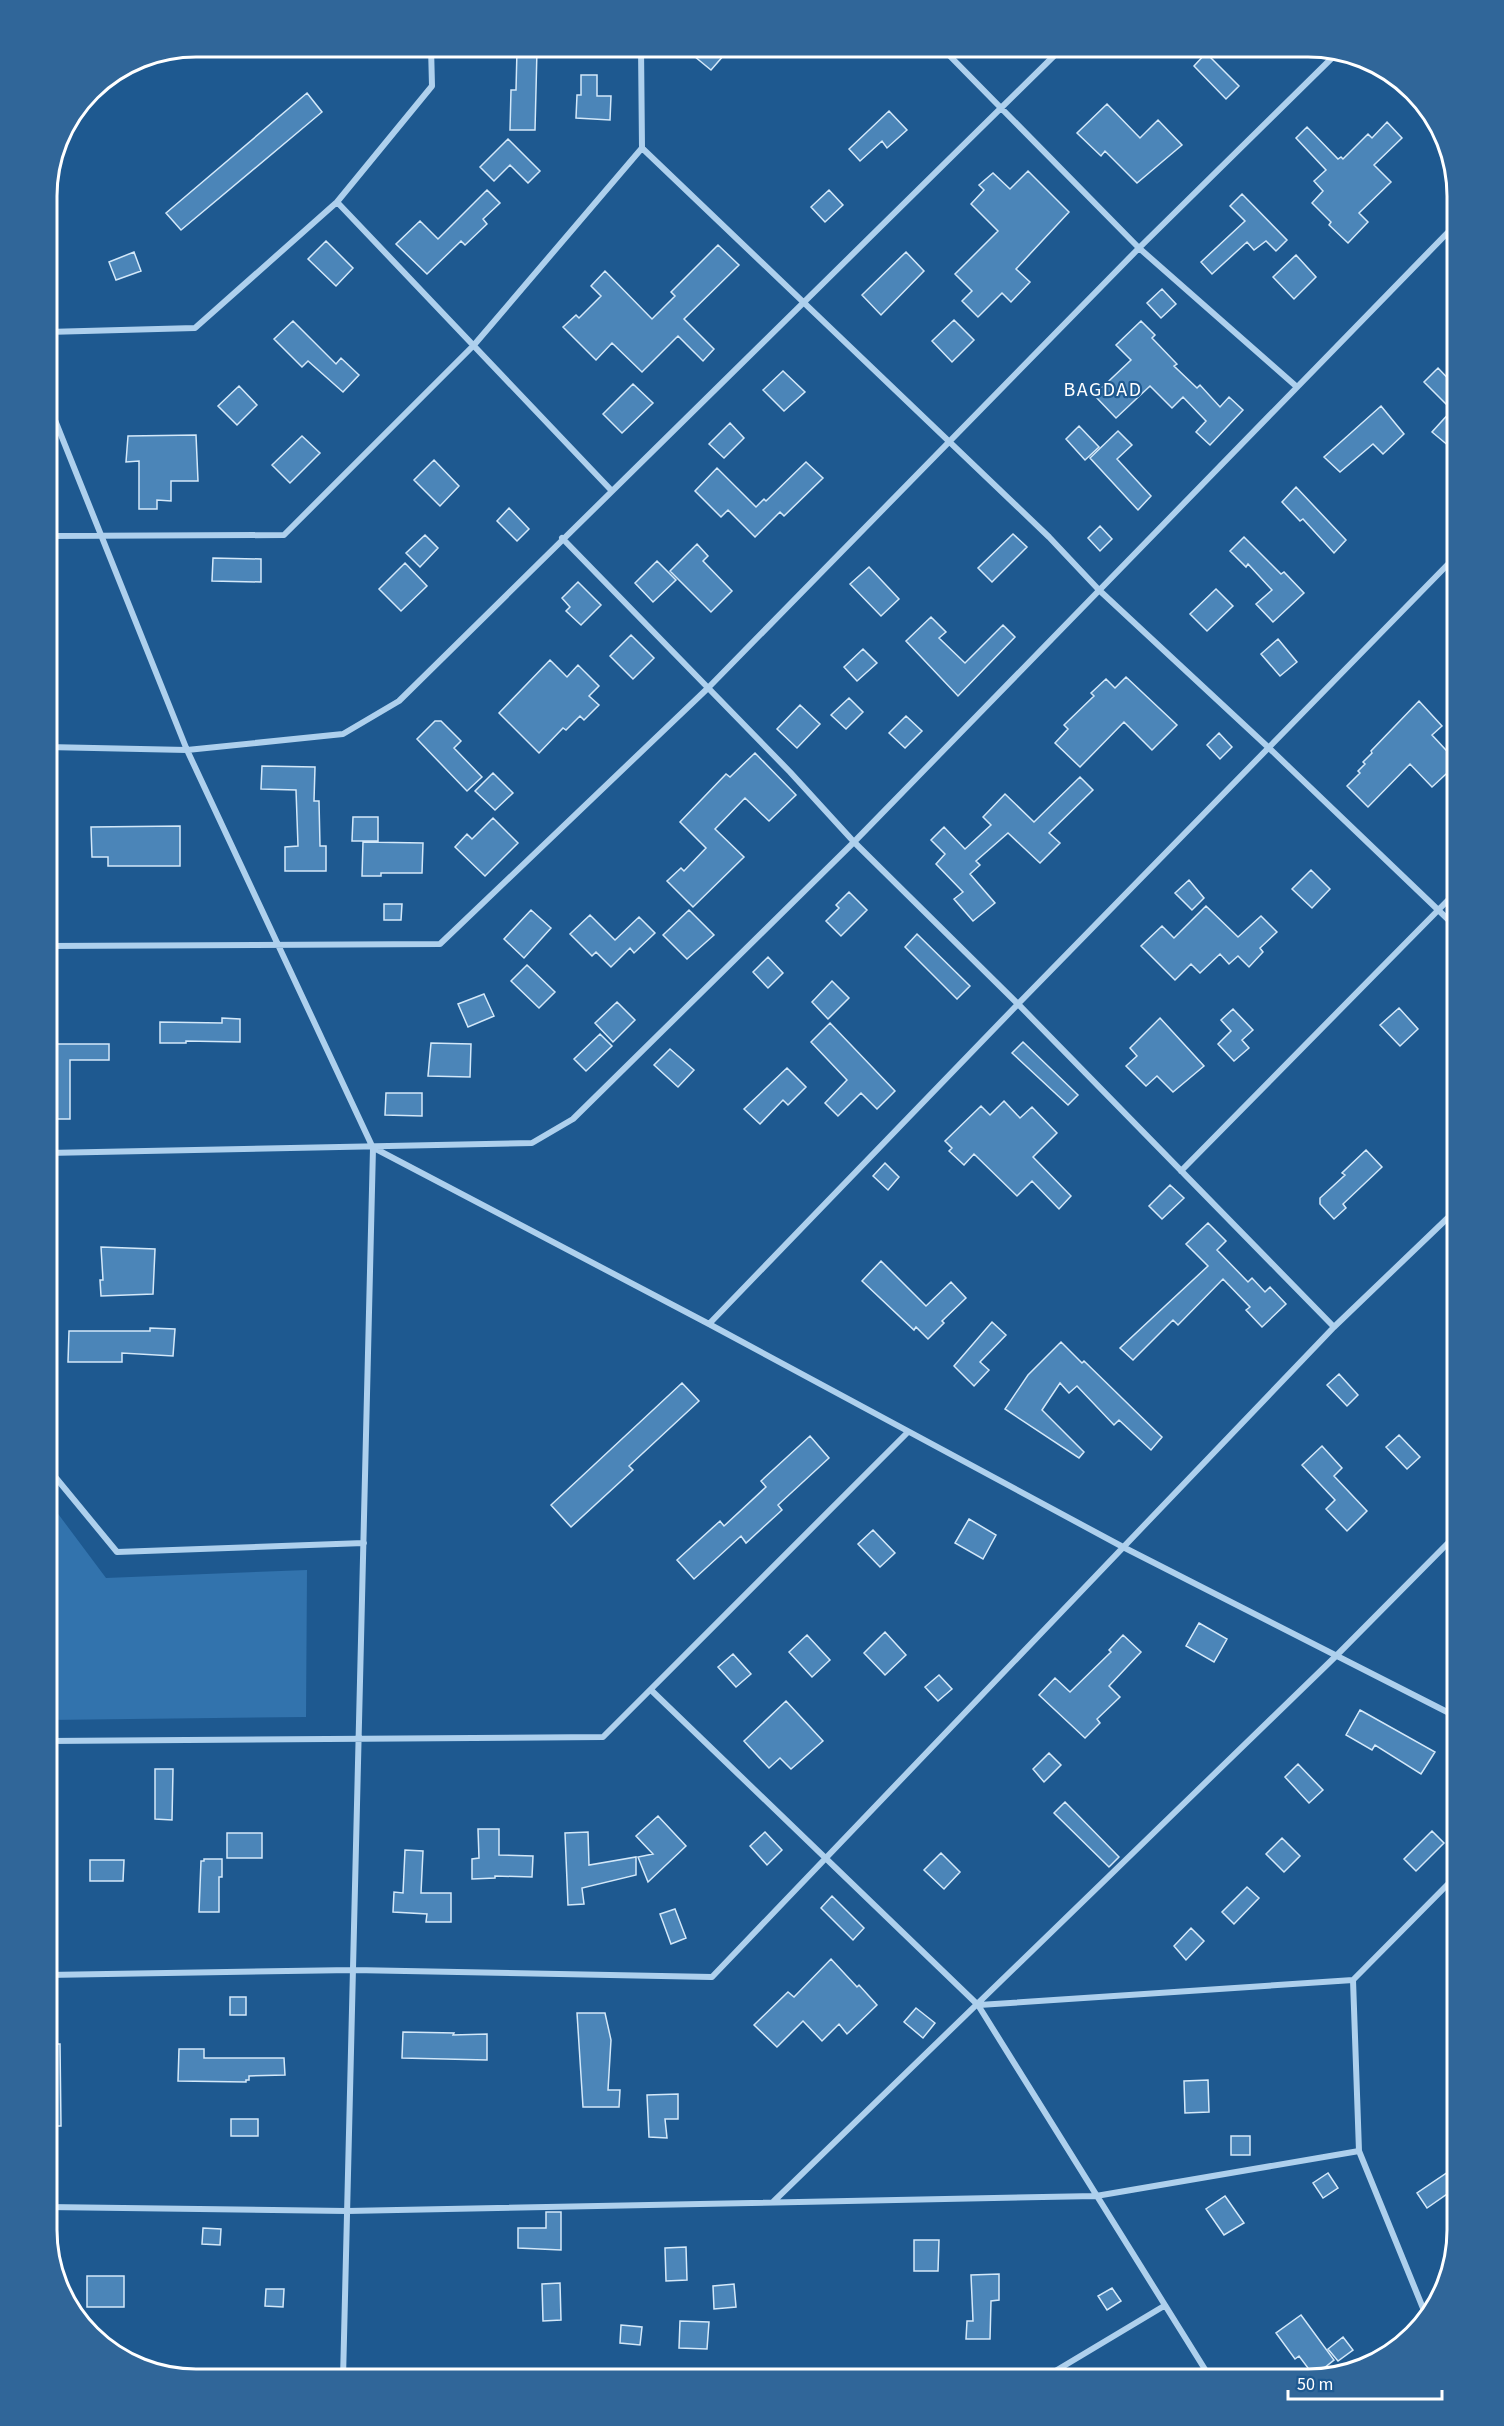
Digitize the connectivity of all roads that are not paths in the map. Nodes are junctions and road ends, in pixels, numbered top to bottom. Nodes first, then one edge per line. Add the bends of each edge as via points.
1 (431, 57) edge
2 (641, 57) edge
3 (950, 57) edge
4 (1053, 57) edge
5 (1331, 59) edge
6 (1001, 108) junction
7 (642, 148) junction
8 (337, 202) junction
9 (1447, 234) edge
10 (1139, 248) junction
11 (803, 302) junction
12 (57, 332) edge
13 (474, 345) junction
14 (1297, 387) junction
15 (57, 424) edge
16 (950, 443) junction
17 (612, 490) junction
18 (57, 536) edge
19 (103, 537) junction
20 (562, 538) junction
21 (1447, 566) edge
22 (1099, 590) junction
23 (708, 688) junction
24 (57, 747) edge
25 (1269, 748) junction
26 (187, 750) junction
27 (854, 842) junction
28 (1447, 902) edge
29 (1439, 910) junction
30 (1447, 918) edge
31 (278, 945) junction
32 (57, 946) edge
33 (1018, 1004) junction
34 (373, 1148) junction
35 (57, 1153) edge
36 (1181, 1171) junction
37 (1447, 1219) edge
38 (709, 1324) junction
39 (1334, 1327) junction
40 (908, 1432) junction
41 (57, 1479) edge
42 (364, 1543) junction
43 (1447, 1545) edge
44 (1123, 1547) junction
45 (1337, 1655) junction
46 (651, 1690) junction
47 (1447, 1711) edge
48 (359, 1739) junction
49 (57, 1741) edge
50 (825, 1859) junction
51 (1447, 1886) edge
52 (353, 1970) junction
53 (57, 1975) edge
54 (1353, 1980) junction
55 (978, 2005) junction
56 (1359, 2151) junction
57 (1096, 2196) junction
58 (773, 2203) junction
59 (57, 2207) edge
60 (347, 2211) junction
61 (1164, 2306) junction
62 (1423, 2308) edge
63 (343, 2369) edge
64 (1059, 2369) edge
65 (1205, 2369) edge

1 - 8 street via 432,86
2 - 7 street
3 - 6 street
4 - 6 street
5 - 10 street
6 - 10 street
6 - 11 street
7 - 11 street
7 - 13 street
8 - 12 street via 195,328
8 - 13 street
9 - 14 street
10 - 14 street
10 - 16 street
11 - 16 street
11 - 17 street
13 - 17 street
13 - 19 street via 284,535
14 - 22 street
15 - 19 street
16 - 22 street
16 - 23 street
17 - 20 street
18 - 19 street
19 - 26 street
20 - 23 street
20 - 26 street via 399,701 343,734
21 - 25 street
22 - 25 street
22 - 27 street
23 - 27 street
23 - 31 street via 440,944
24 - 26 street
25 - 29 street
25 - 33 street
26 - 31 street
27 - 33 street
27 - 34 street via 573,1119 532,1143
28 - 29 street
29 - 30 street
29 - 36 street
31 - 32 street
31 - 34 street
33 - 36 street
33 - 38 street
34 - 35 street
34 - 38 street
34 - 42 street
36 - 39 street
37 - 39 street
38 - 40 street
39 - 44 street
40 - 44 street
40 - 46 street
41 - 42 street via 117,1552
42 - 48 street
43 - 45 street
44 - 45 street
44 - 50 street
45 - 47 street
45 - 55 street
46 - 48 street via 603,1737
46 - 50 street
48 - 49 street
48 - 52 street
50 - 52 street via 712,1977
50 - 55 street
51 - 54 street
52 - 53 street
52 - 60 street
54 - 55 street
54 - 56 street
55 - 57 street
55 - 58 street
56 - 57 street
56 - 62 street
57 - 58 street
57 - 61 street
58 - 60 street
59 - 60 street
60 - 63 street
61 - 64 street
61 - 65 street

